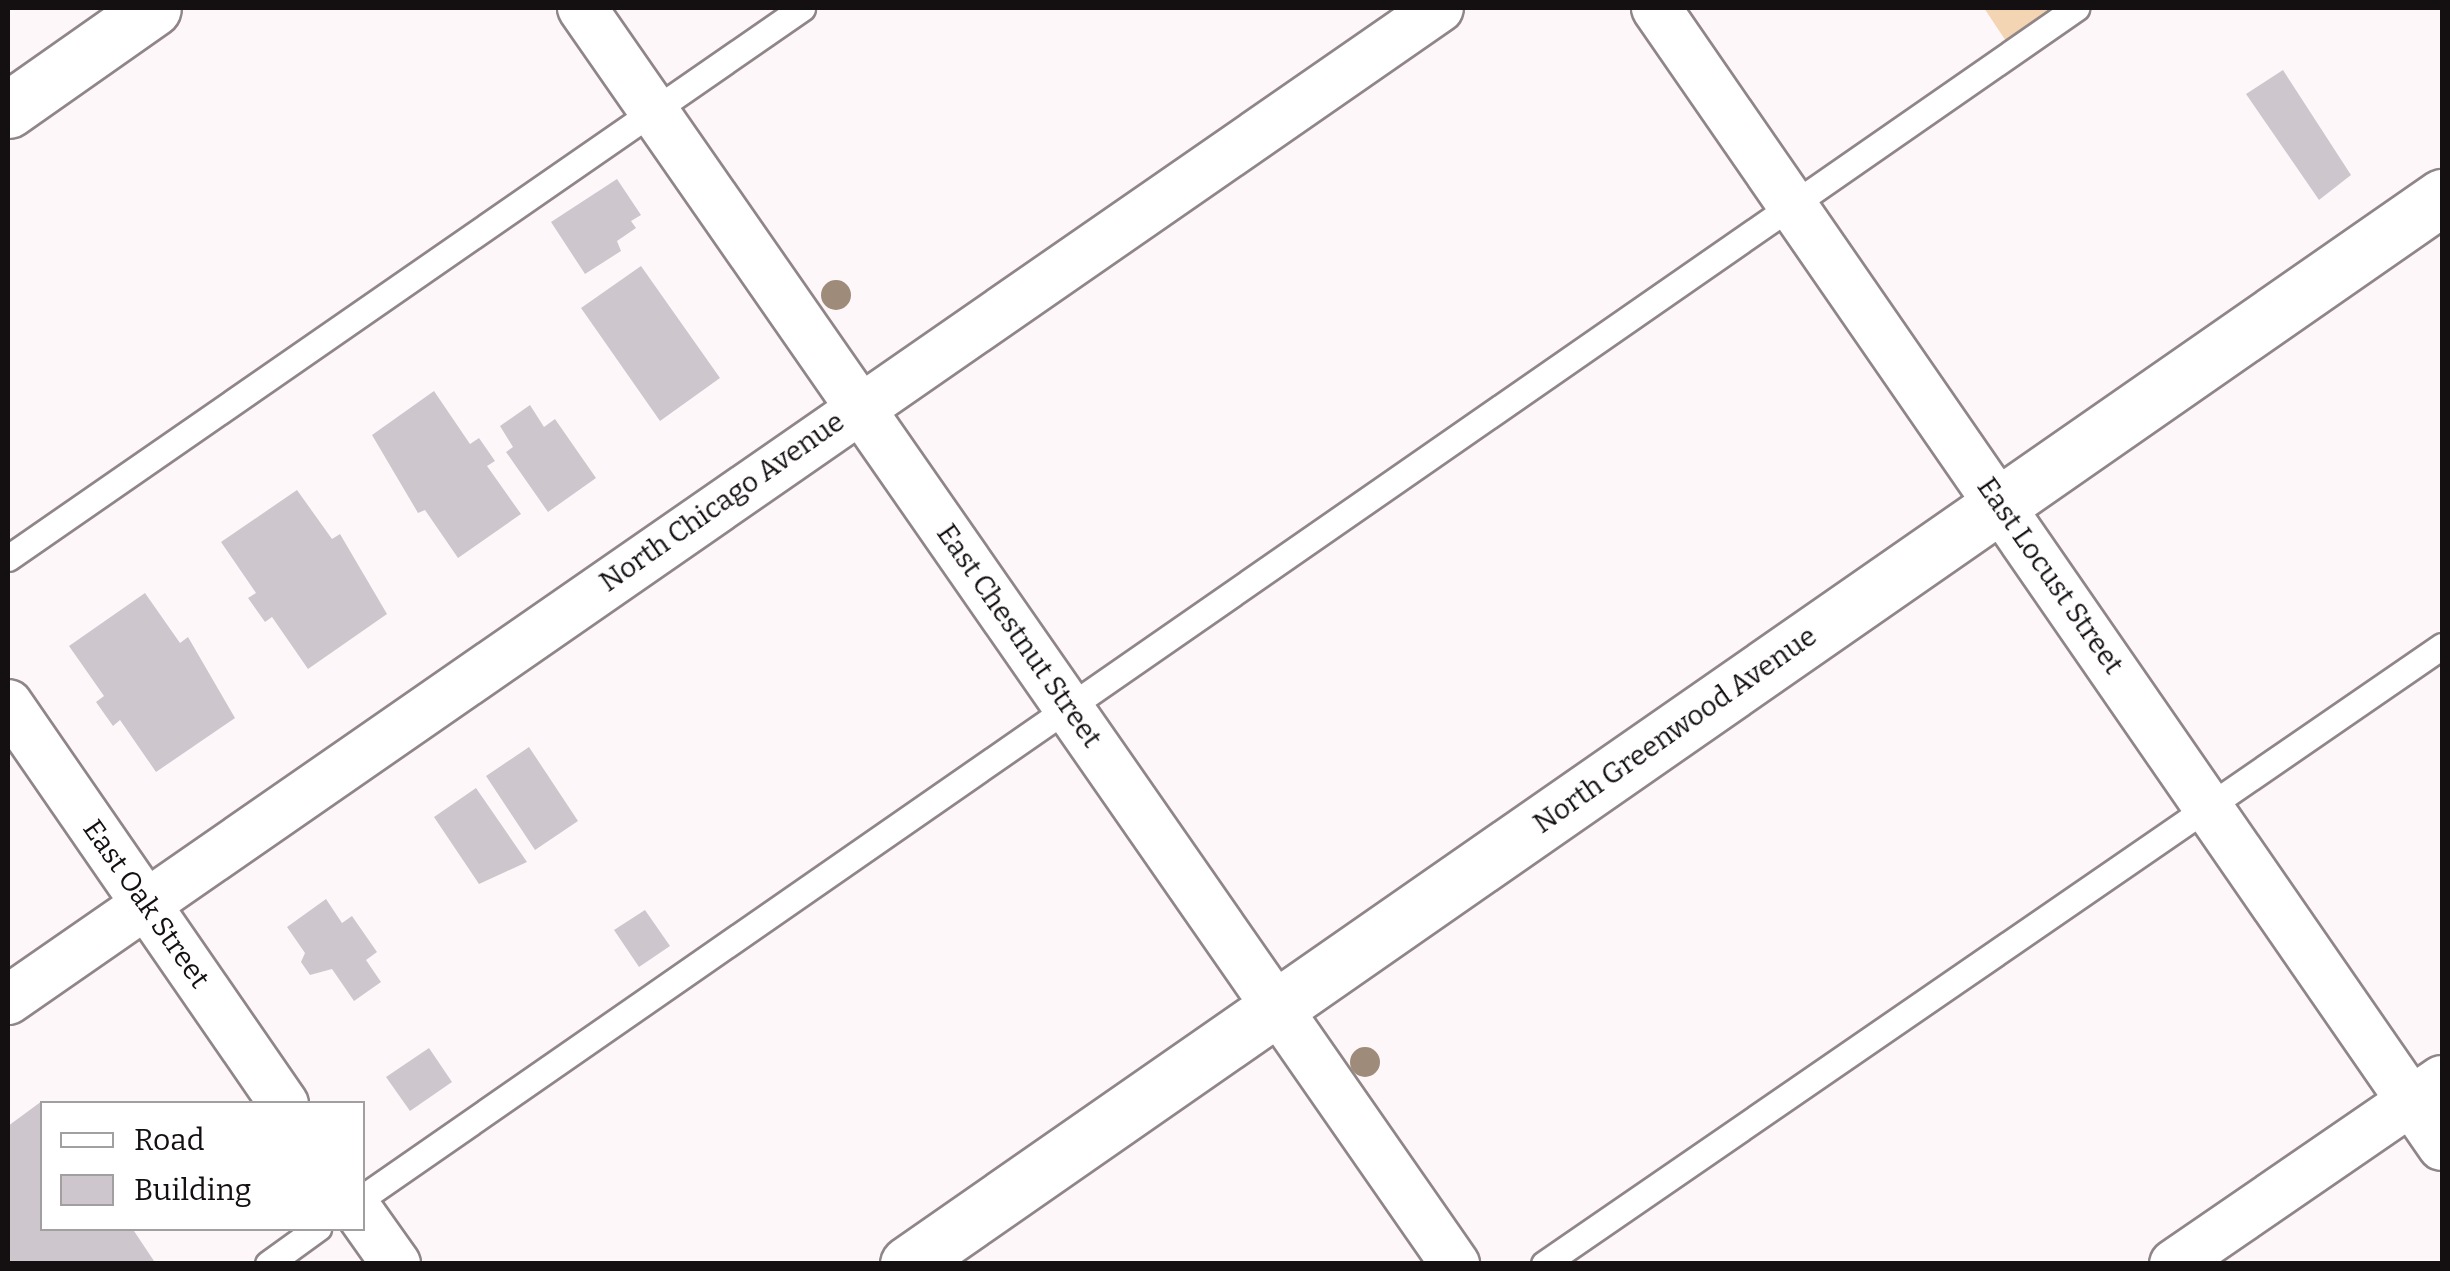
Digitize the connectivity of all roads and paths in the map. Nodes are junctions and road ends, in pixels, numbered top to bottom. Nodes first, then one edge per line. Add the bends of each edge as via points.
1 (154, 8) edge
2 (582, 8) edge
3 (802, 8) edge
4 (1440, 8) edge
5 (1656, 8) edge
6 (2076, 8) edge
7 (8, 110) edge
8 (654, 110) junction
9 (2442, 197) edge
10 (1792, 205) junction
11 (860, 406) junction
12 (2000, 504) junction
13 (8, 558) edge
14 (2442, 646) edge
15 (8, 704) edge
16 (1068, 707) junction
17 (2209, 806) junction
18 (144, 902) junction
19 (8, 1000) edge
20 (1277, 1007) junction
21 (2427, 1091) edge
22 (282, 1101) edge
23 (2442, 1146) edge
24 (365, 1196) edge
25 (365, 1220) edge
26 (314, 1231) edge
27 (268, 1264) edge
28 (396, 1264) edge
29 (908, 1264) edge
30 (1455, 1264) edge
31 (1544, 1264) edge
32 (2174, 1264) edge

1 - 7 street
2 - 8 street, East Chestnut Street
3 - 8 lane
4 - 11 street, North Chicago Avenue
5 - 10 street, East Locust Street
6 - 10 lane
8 - 11 street, East Chestnut Street
8 - 13 lane
9 - 12 street, North Greenwood Avenue
10 - 12 street, East Locust Street
10 - 16 lane
11 - 16 street, East Chestnut Street
11 - 18 street, North Chicago Avenue
12 - 17 street, East Locust Street
12 - 20 street, North Greenwood Avenue
14 - 17 lane
15 - 18 street, East Oak Street
16 - 20 street, East Chestnut Street
16 - 24 lane
17 - 21 street, East Locust Street
17 - 31 lane
18 - 19 street, North Chicago Avenue
18 - 22 street, East Oak Street
20 - 29 street, North Greenwood Avenue
20 - 30 street, East Chestnut Street
21 - 23 street, East Locust Street
21 - 32 street
25 - 28 street
26 - 27 lane

